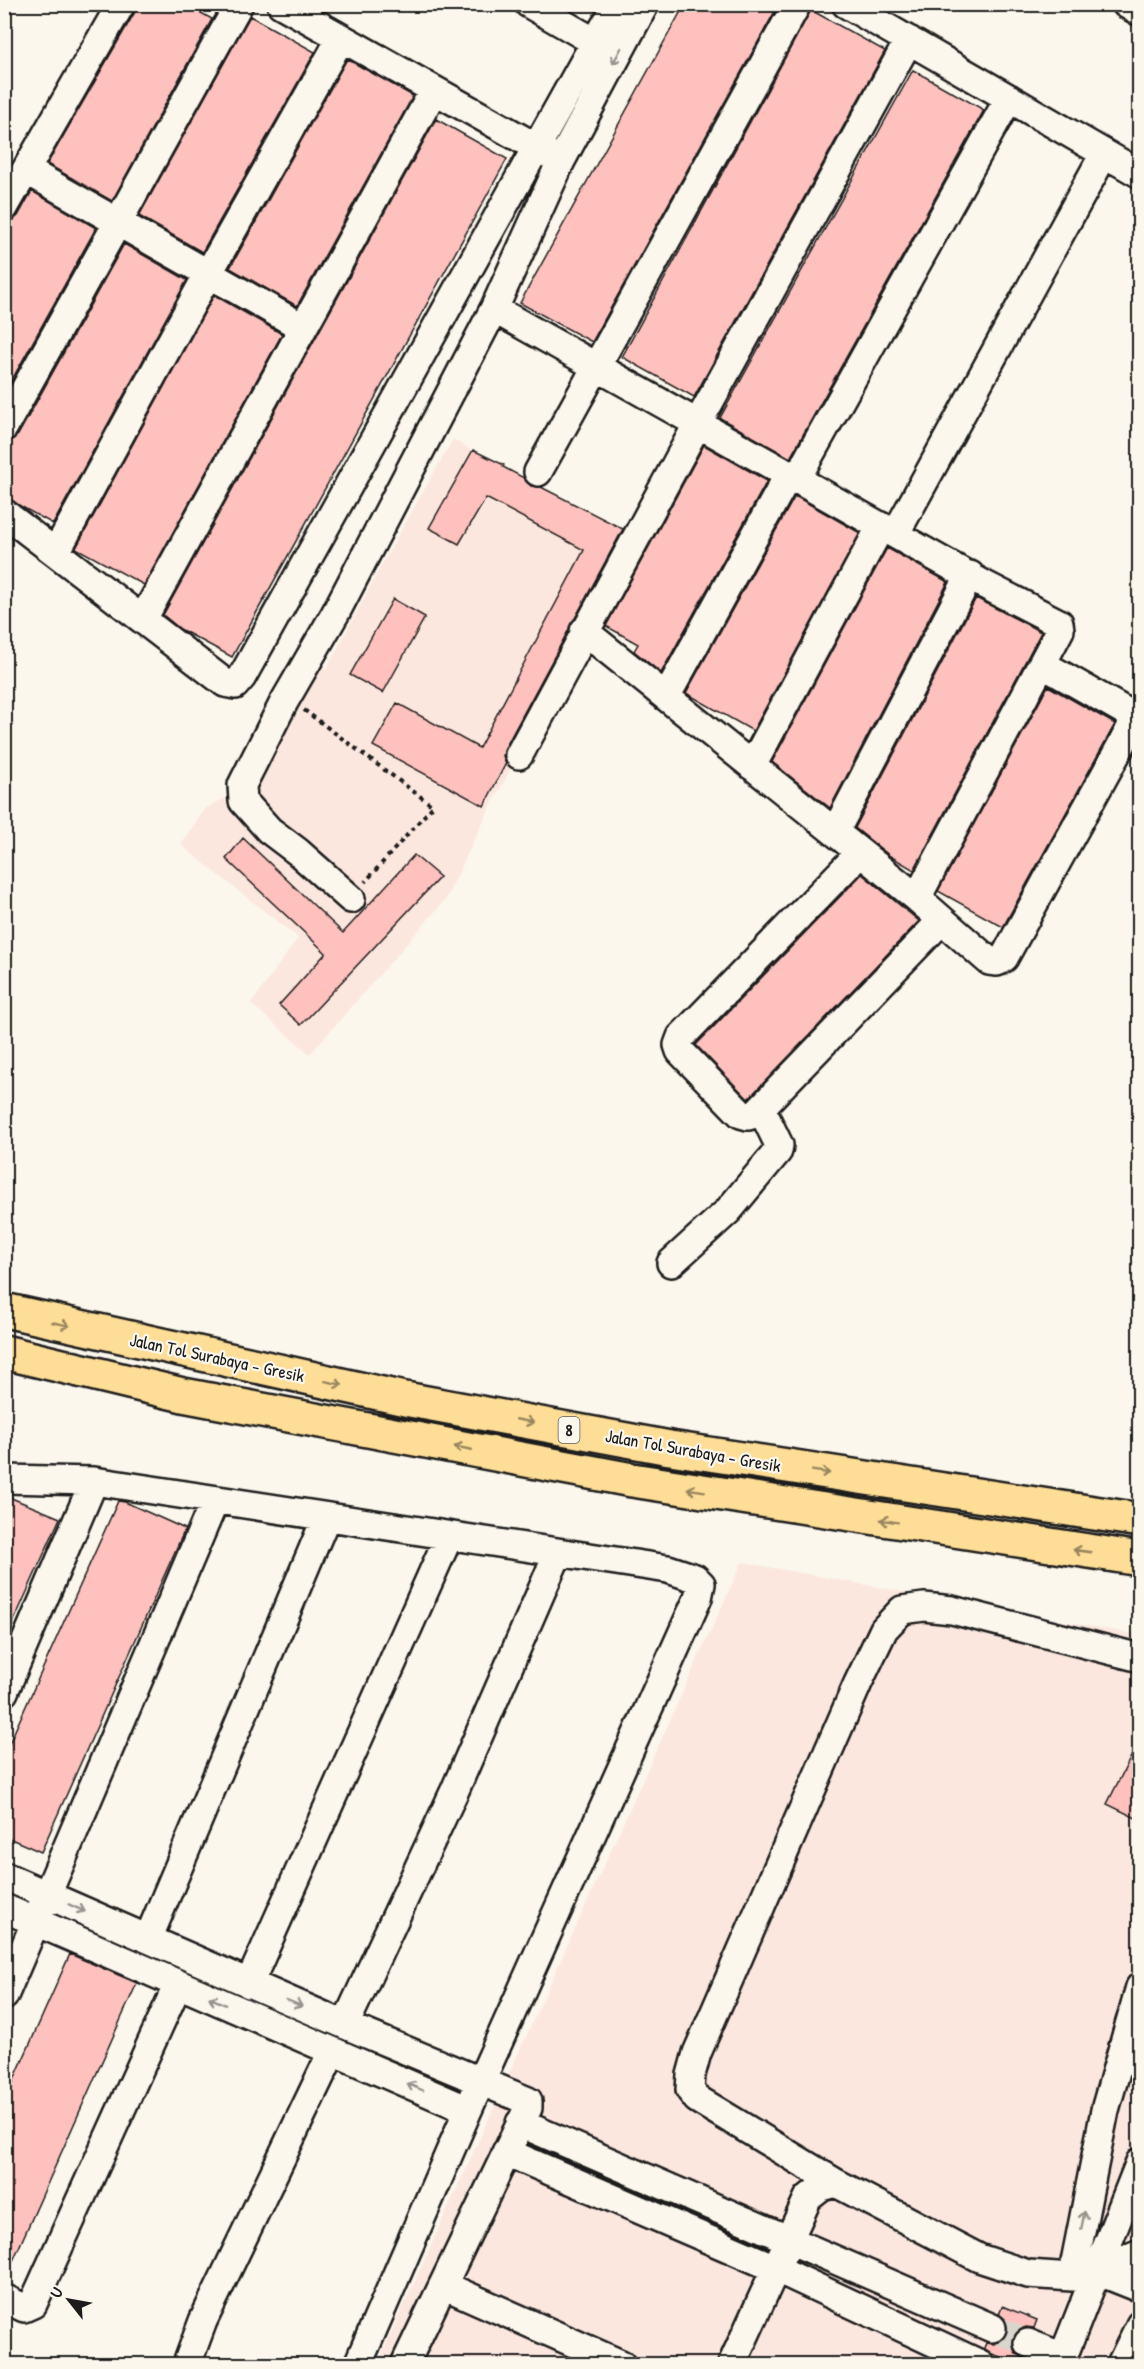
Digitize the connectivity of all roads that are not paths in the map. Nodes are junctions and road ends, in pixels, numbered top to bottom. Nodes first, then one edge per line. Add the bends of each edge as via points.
1 (121, 4) edge
2 (239, 4) edge
3 (281, 4) edge
4 (529, 4) edge
5 (618, 4) edge
6 (645, 4) edge
7 (797, 4) edge
8 (846, 4) edge
9 (1126, 4) edge
10 (1140, 12) edge
11 (341, 38) junction
12 (909, 40) junction
13 (595, 42) junction
14 (434, 90) junction
15 (1009, 98) junction
16 (536, 147) junction
17 (1104, 154) junction
18 (561, 161) junction
19 (26, 170) junction
20 (1140, 174) edge
21 (4, 208) edge
22 (117, 223) junction
23 (208, 274) junction
24 (494, 309) junction
25 (302, 327) junction
26 (597, 366) junction
27 (698, 423) junction
28 (5, 424) edge
29 (538, 472) dead end
30 (793, 476) junction
31 (4, 513) edge
32 (889, 530) junction
33 (56, 552) junction
34 (970, 575) junction
35 (143, 619) junction
36 (584, 631) junction
37 (1042, 663) junction
38 (666, 697) junction
39 (519, 755) dead end
40 (752, 766) junction
41 (835, 832) junction
42 (860, 853) junction
43 (917, 898) junction
44 (351, 899) road end
45 (941, 921) junction
46 (761, 1108) junction
47 (670, 1263) dead end
48 (4, 1310) edge
49 (14, 1357) edge
50 (4, 1479) edge
51 (94, 1481) junction
52 (215, 1500) junction
53 (326, 1518) junction
54 (1140, 1520) edge
55 (449, 1536) junction
56 (558, 1552) junction
57 (1140, 1559) edge
58 (1140, 1658) edge
59 (4, 1692) edge
60 (4, 1875) edge
61 (48, 1895) junction
62 (4, 1908) edge
63 (36, 1922) junction
64 (148, 1939) junction
65 (178, 1984) junction
66 (249, 1984) junction
67 (1140, 1987) edge
68 (4, 1996) edge
69 (345, 2025) junction
70 (332, 2052) junction
71 (482, 2081) junction
72 (468, 2110) junction
73 (520, 2123) junction
74 (506, 2152) junction
75 (1140, 2162) edge
76 (836, 2183) junction
77 (788, 2240) junction
78 (1140, 2253) edge
79 (777, 2269) junction
80 (1085, 2274) junction
81 (443, 2285) junction
82 (1140, 2288) edge
83 (4, 2298) edge
84 (1140, 2325) edge
85 (992, 2328) tunnel mouth
86 (1028, 2343) tunnel mouth
87 (187, 2364) edge
88 (358, 2364) edge
89 (405, 2364) edge
90 (621, 2364) edge
91 (732, 2364) edge
92 (980, 2364) edge
93 (1121, 2364) edge

1 - 19 street
2 - 22 street
3 - 11 street
4 - 13 street
5 - 13 street
6 -> 18 street
7 - 26 street
8 - 12 street
9 - 10 street
11 - 14 street
11 - 23 street
12 - 15 street
12 - 27 street
13 - 16 street
14 - 16 street
14 - 25 street
15 - 17 street
15 - 30 street
16 - 18 street
16 - 35 street via 242,677 234,685 225,683
17 - 20 street
17 - 32 street
18 - 24 street
19 - 21 street
19 - 22 street
22 - 23 street
22 - 28 street
23 - 25 street
23 - 33 street
24 - 26 street
24 - 44 street via 242,785 243,801 268,831
25 - 35 street
26 - 27 street
26 - 29 street
27 - 30 street
27 - 36 street
30 - 32 street
30 - 38 street
31 - 33 street
32 - 34 street
32 - 40 street
33 - 35 street
34 - 37 street via 1059,623 1060,630
34 - 41 street
36 - 38 street
36 - 39 street
37 - 43 street
37 - 45 street via 1130,714 1134,722 1004,958 989,961
38 - 40 street
40 - 41 street
41 - 42 street
42 - 43 street
42 - 46 street via 681,1036 681,1051 741,1114 755,1114
43 - 45 street
45 - 46 street
46 - 47 street via 779,1145 778,1151 728,1210
48 -> 54 highway, Jalan Tol Surabaya - Gresik / 8 via 405,1399 670,1449
57 -> 49 highway, Jalan Tol Surabaya - Gresik / 8 via 632,1480 183,1395
50 - 51 street
51 - 52 street
51 - 59 street
52 - 53 street
52 - 61 street
53 - 55 street
53 - 64 street
55 - 56 street
55 - 66 street
56 - 69 street via 455,1790
56 - 71 street via 668,1569 698,1579 701,1586
58 - 76 street via 924,1607 902,1610 884,1629 786,1846 691,2075 690,2090 697,2099
60 - 61 street
61 - 63 street
61 -> 64 street
62 - 63 street
63 - 65 street
63 - 68 street
64 - 66 street
70 -> 65 street
65 - 83 street via 33,2304 24,2308
66 -> 69 street
80 -> 67 street via 1105,2110
69 - 71 street
72 -> 70 street
70 - 87 street via 203,2321
71 - 72 street
71 - 73 street via 527,2100 528,2108
72 - 88 street
73 - 74 street
73 - 77 street
74 - 79 street
74 - 81 street
75 - 80 street
76 - 77 street via 822,2187 808,2198
76 - 80 street via 979,2258 1028,2274
77 - 79 street
77 - 85 street
78 - 80 street
79 - 91 street
79 - 92 street
80 - 82 street
80 - 86 street via 1063,2357
81 - 89 street
81 - 90 street
84 - 93 street

